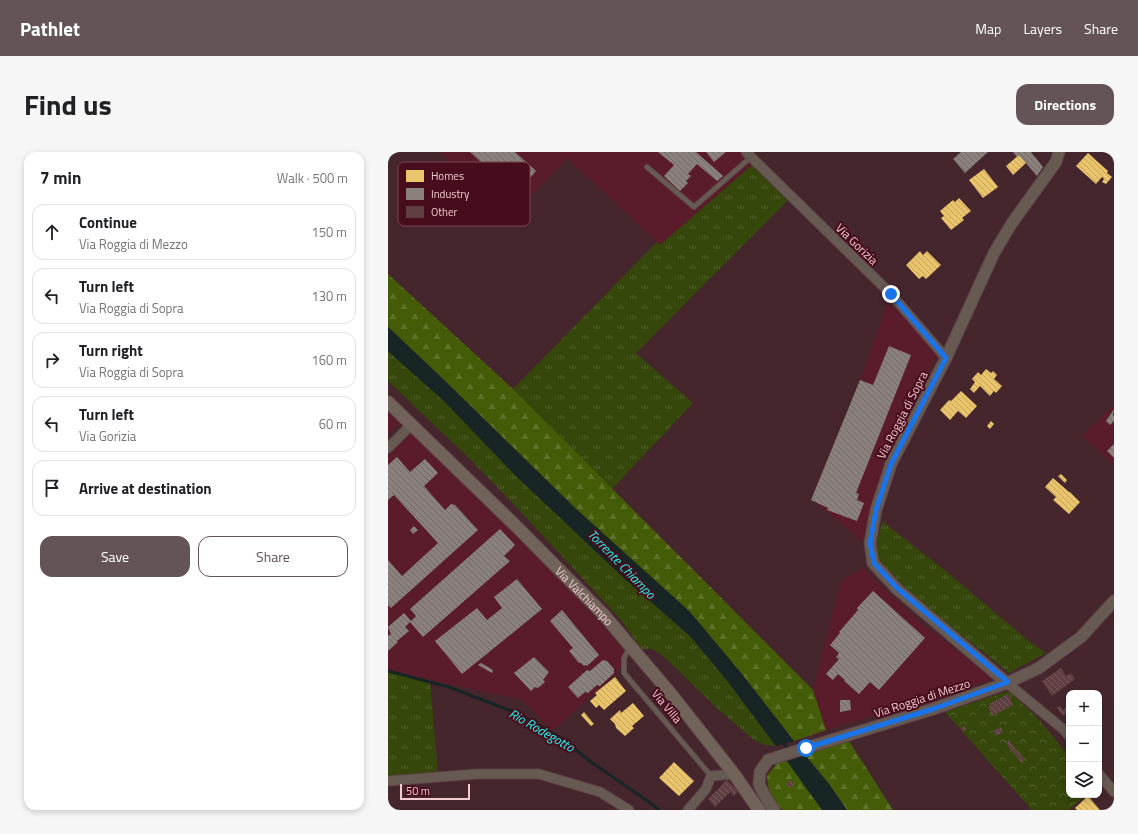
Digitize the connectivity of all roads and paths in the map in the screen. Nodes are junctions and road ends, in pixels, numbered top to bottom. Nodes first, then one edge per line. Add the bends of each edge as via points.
1 (1059, 152) edge
2 (749, 154) edge
3 (647, 167) dead end
4 (946, 358) junction
5 (388, 402) edge
6 (412, 424) junction
7 (388, 448) edge
8 (1114, 601) edge
9 (630, 646) junction
10 (1008, 682) junction
11 (1066, 732) edge
12 (734, 774) junction
13 (711, 776) junction
14 (1102, 778) edge
15 (388, 781) edge
16 (1114, 792) edge
17 (628, 810) edge
18 (688, 810) edge
19 (759, 810) edge
20 (774, 810) edge

1 - 4 street, Via Roggia di Sopra via 1056,162 1012,223 994,253
2 - 3 lane via 694,207
2 - 4 street, Via Gorizia via 891,294
4 - 10 street, Via Roggia di Sopra via 891,464 876,510 870,543 874,563 897,588
5 - 6 main road, Via Valchiampo
6 - 7 street
6 - 9 main road, Via Valchiampo via 604,615
8 - 10 street, Via Roggia di Mezzo via 1081,637 1039,668
9 - 12 main road, Via Valchiampo
9 - 13 lane, Via Villa via 624,658 624,673
10 - 11 street
10 - 20 street, Via Roggia di Mezzo via 933,709 768,760 760,772 760,784
12 - 13 street
12 - 19 main road, Via Valchiampo
13 - 18 street via 706,790
14 - 16 street
15 - 17 street via 477,774 538,774 600,792

